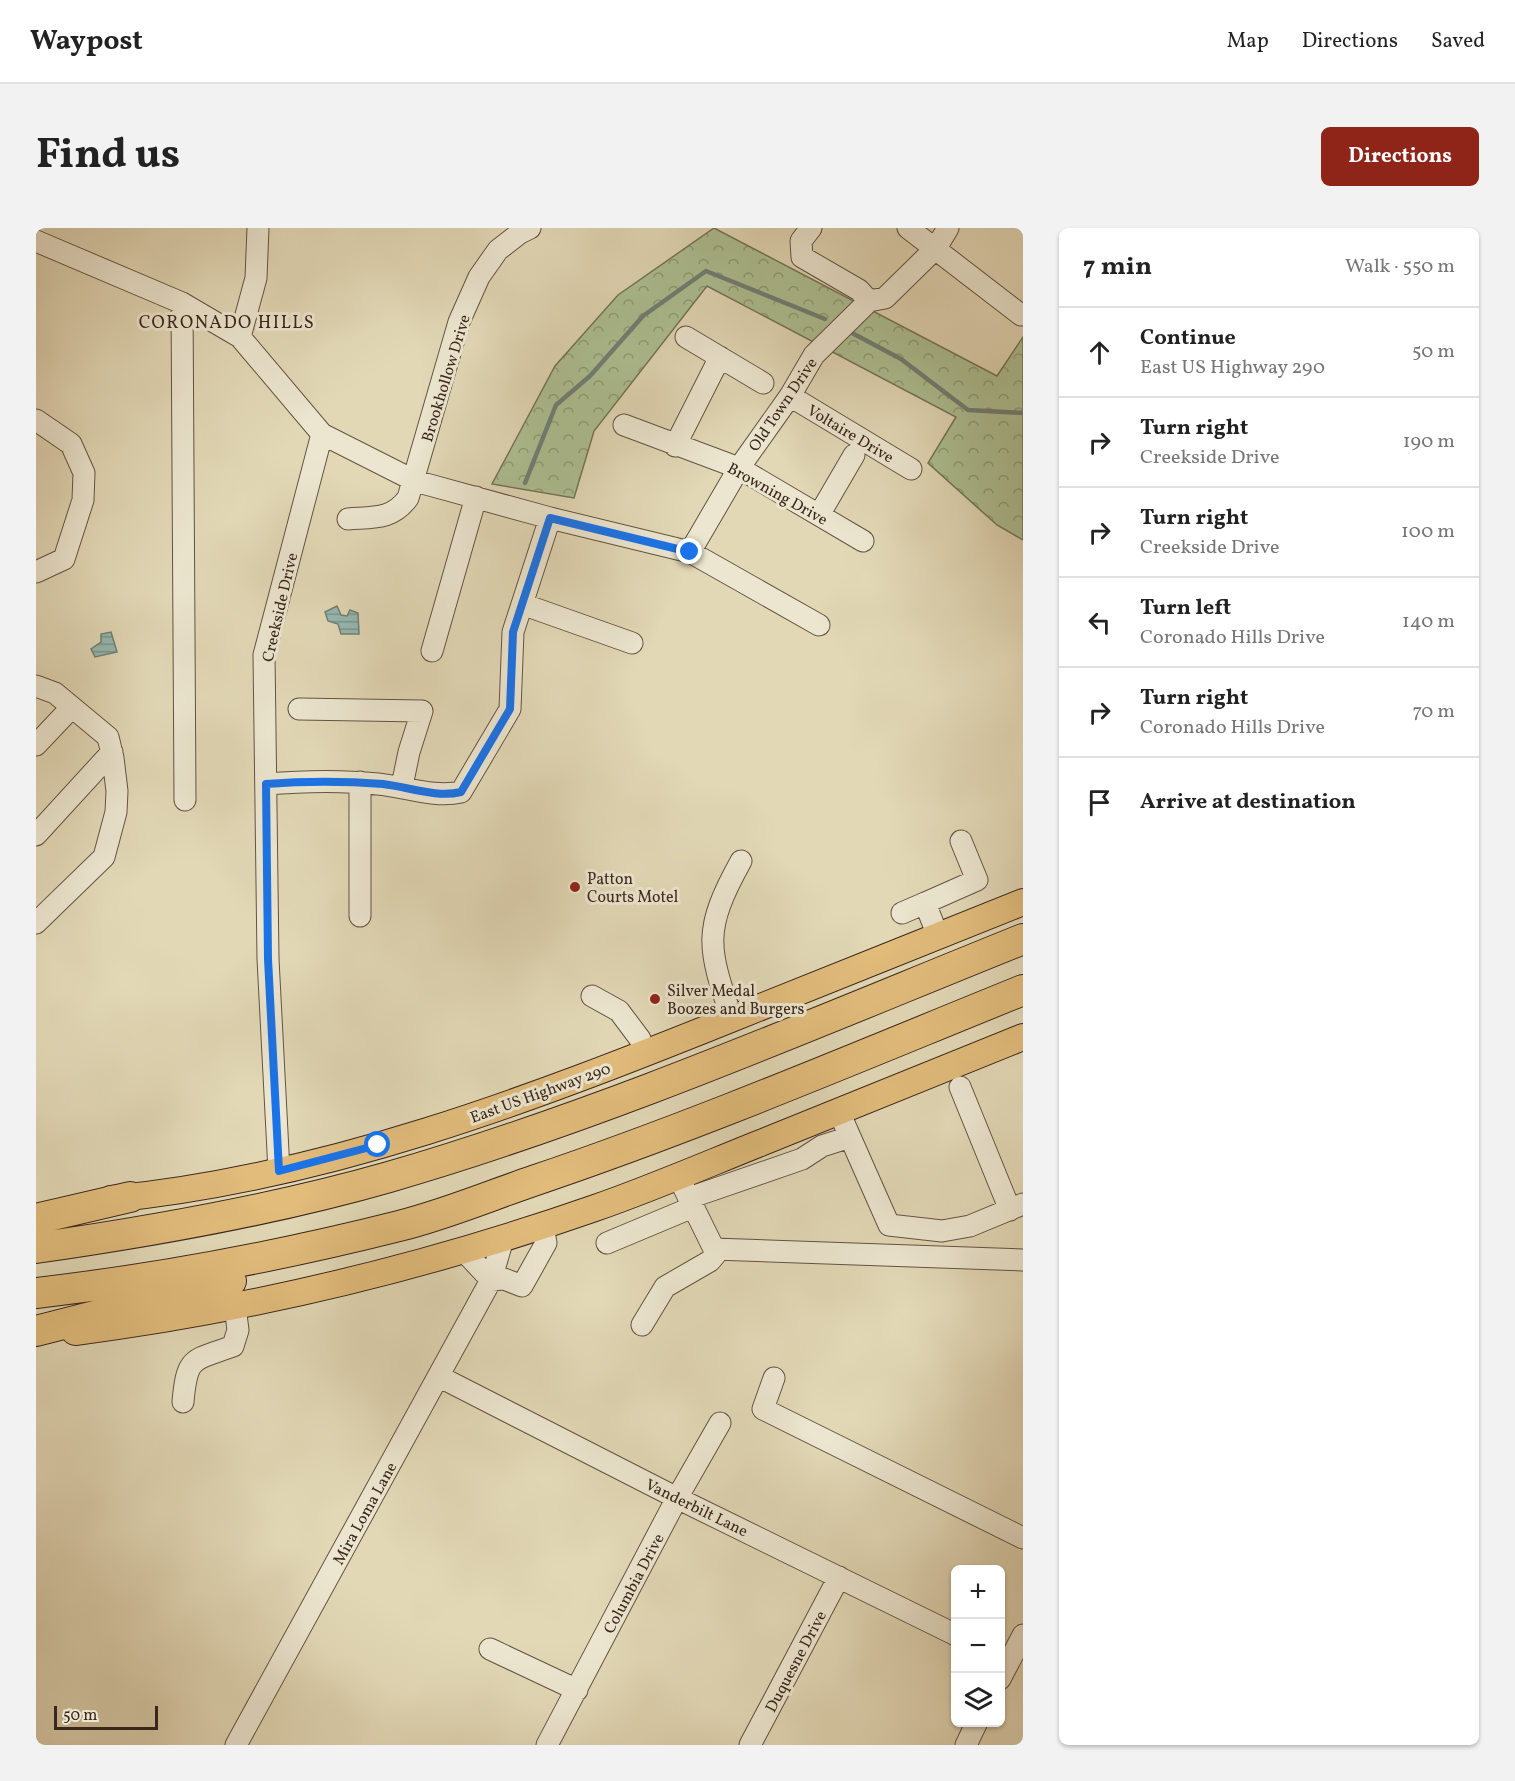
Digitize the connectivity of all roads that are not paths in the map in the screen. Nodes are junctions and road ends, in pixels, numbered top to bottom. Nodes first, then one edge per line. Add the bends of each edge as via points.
1 (39, 228) edge
2 (258, 228) edge
3 (811, 228) edge
4 (908, 228) edge
5 (948, 228) edge
6 (523, 230) edge
7 (36, 236) edge
8 (36, 241) edge
9 (936, 248) junction
10 (869, 301) junction
11 (182, 303) junction
12 (1021, 315) dead end
13 (240, 337) junction
14 (686, 337) dead end
15 (720, 357) junction
16 (763, 383) dead end
17 (790, 396) junction
18 (36, 420) edge
19 (624, 425) dead end
20 (322, 434) junction
21 (675, 446) junction
22 (854, 455) dead end
23 (739, 468) junction
24 (911, 469) dead end
25 (415, 481) junction
26 (476, 497) junction
27 (819, 515) junction
28 (550, 518) junction
29 (348, 519) dead end
30 (863, 541) dead end
31 (690, 552) junction
32 (36, 572) edge
33 (522, 604) junction
34 (819, 625) dead end
35 (632, 643) dead end
36 (432, 651) dead end
37 (36, 686) edge
38 (71, 708) junction
39 (299, 710) dead end
40 (36, 745) edge
41 (111, 752) junction
42 (360, 782) junction
43 (266, 784) junction
44 (402, 786) junction
45 (185, 800) dead end
46 (36, 835) edge
47 (961, 841) dead end
48 (741, 861) dead end
49 (1023, 902) edge
50 (925, 903) junction
51 (902, 913) dead end
52 (360, 916) dead end
53 (36, 923) edge
54 (938, 936) junction
55 (1023, 939) edge
56 (1023, 990) edge
57 (592, 996) dead end
58 (732, 1019) junction
59 (1023, 1037) edge
60 (645, 1054) junction
61 (960, 1088) dead end
62 (845, 1125) junction
63 (279, 1171) junction
64 (687, 1194) junction
65 (130, 1197) junction
66 (36, 1203) edge
67 (1016, 1207) edge
68 (36, 1219) edge
69 (402, 1226) junction
70 (543, 1226) junction
71 (503, 1239) junction
72 (607, 1243) dead end
73 (36, 1248) edge
74 (720, 1249) junction
75 (463, 1250) junction
76 (1023, 1260) edge
77 (491, 1280) junction
78 (36, 1293) edge
79 (235, 1307) junction
80 (642, 1324) dead end
81 (36, 1331) edge
82 (36, 1337) edge
83 (440, 1377) junction
84 (774, 1378) dead end
85 (183, 1402) dead end
86 (720, 1423) dead end
87 (677, 1498) junction
88 (1023, 1538) edge
89 (839, 1577) junction
90 (951, 1633) edge
91 (1023, 1635) edge
92 (490, 1650) dead end
93 (1008, 1667) edge
94 (577, 1690) junction
95 (975, 1727) edge
96 (236, 1745) edge
97 (547, 1745) edge
98 (750, 1745) edge
99 (966, 1745) edge

1 - 7 street
2 - 13 street via 256,278
3 - 10 street via 801,241 802,257 859,290
4 - 9 street
5 - 9 street, Old Town Drive
6 - 25 street, Brookhollow Drive via 498,250 479,277 459,322
8 - 11 street
9 - 10 street, Old Town Drive via 885,298
9 - 12 street
10 - 17 street, Old Town Drive via 814,355
11 - 13 street
11 - 45 street
13 - 20 street
14 - 15 street
15 - 16 street
15 - 21 street
17 - 23 street, Old Town Drive
17 - 24 street, Voltaire Drive
18 - 32 street via 71,444 84,473 83,500 64,559
19 - 21 street, Browning Drive
20 - 25 street
20 - 43 street, Creekside Drive via 264,654
21 - 23 street, Browning Drive
22 - 27 street
23 - 27 street, Browning Drive
23 - 31 street, Old Town Drive
25 - 26 street
25 - 29 street, Brookhollow Drive via 396,512
26 - 28 street
26 - 36 street
27 - 30 street, Browning Drive
28 - 31 street
28 - 33 street
31 - 34 street
33 - 35 street
33 - 44 street via 513,632 510,709 461,792 446,796
37 - 38 street via 55,693
38 - 40 street
38 - 41 street via 108,737
39 - 44 street via 422,711
41 - 46 street
41 - 53 street via 116,812 104,857
42 - 43 street
42 - 44 street
42 - 52 street
43 - 63 street, Creekside Drive via 268,959
47 - 50 street via 977,880
48 - 58 street via 723,894 712,936 718,981
49 - 54 main road, East US Highway 290
50 - 51 street
50 - 54 street
54 - 58 main road, East US Highway 290
55 - 73 highway via 665,1083 477,1150 311,1197 109,1238
56 - 69 highway via 682,1127
57 - 60 street via 619,1011 640,1039
58 - 60 main road, East US Highway 290
59 - 62 main road
60 - 63 main road, East US Highway 290 via 466,1119
61 - 67 street
62 - 64 main road
62 - 67 street via 889,1225 942,1231 970,1226
63 - 65 main road, East US Highway 290
64 - 70 main road via 597,1208
64 - 72 street
64 - 74 street via 714,1249
65 - 66 main road, East US Highway 290
65 - 68 highway
69 - 78 highway via 221,1265
69 - 81 highway via 310,1260
70 - 71 main road
70 - 77 street via 546,1243 522,1286 504,1279
71 - 75 main road
71 - 77 street, Mira Loma Lane
74 - 76 street
74 - 80 street via 710,1261 665,1287
75 - 77 street
75 - 79 main road via 321,1289
77 - 83 street, Mira Loma Lane
79 - 82 main road
79 - 85 street via 238,1330 233,1346 194,1361 185,1375
83 - 87 street, Vanderbilt Lane
83 - 96 street, Mira Loma Lane
84 - 88 street via 763,1409
86 - 87 street, Columbia Drive
87 - 89 street, Vanderbilt Lane
87 - 94 street, Columbia Drive
89 - 90 street, Vanderbilt Lane
89 - 98 street, Duquesne Drive
91 - 93 street
92 - 94 street
94 - 97 street, Columbia Drive
95 - 99 street

